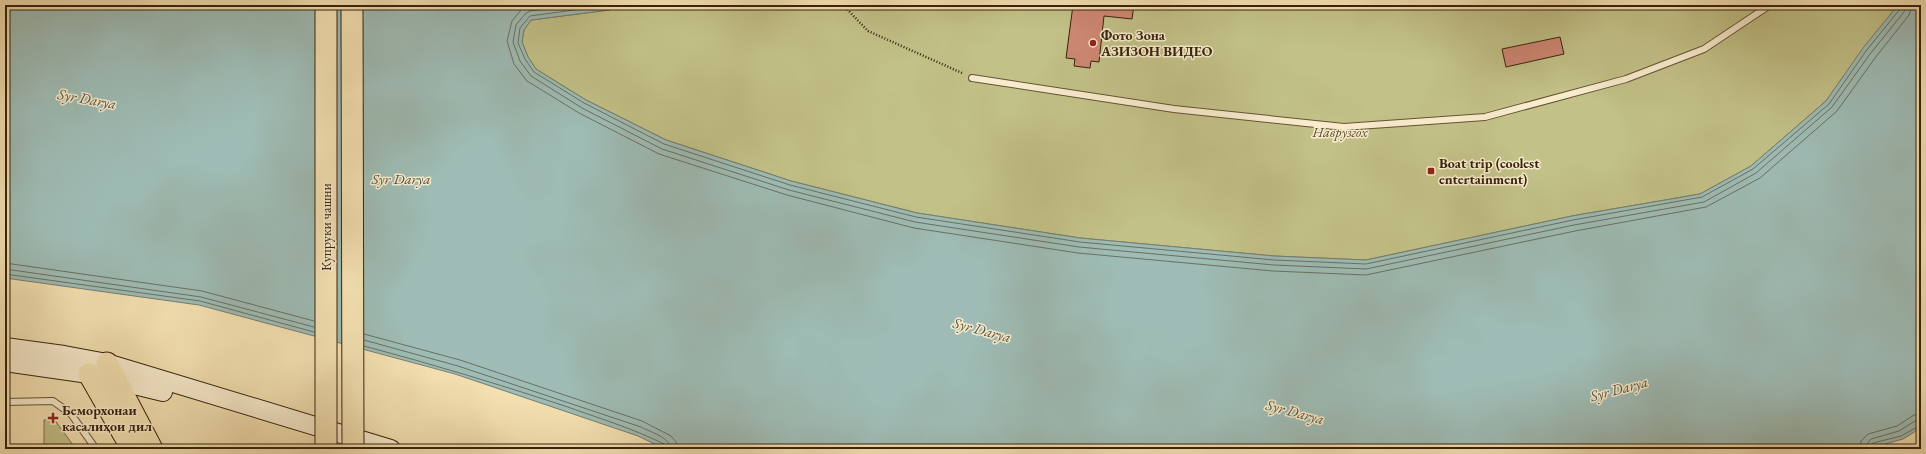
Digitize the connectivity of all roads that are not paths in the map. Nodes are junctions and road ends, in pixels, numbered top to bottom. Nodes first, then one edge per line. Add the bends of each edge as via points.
1 (326, 5) edge
2 (352, 5) edge
3 (1770, 5) edge
4 (972, 78) road end
5 (5, 347) edge
6 (5, 362) edge
7 (111, 372) junction
8 (89, 374) junction
9 (5, 402) edge
10 (96, 449) edge
11 (132, 449) edge
12 (152, 449) edge
13 (326, 449) edge
14 (353, 449) edge
15 (356, 449) edge
16 (391, 449) edge

1 - 13 highway, Купруки чашни, bridge
2 - 14 highway, bridge
3 - 4 lane via 1697,52 1626,79 1485,117 1344,128 1174,109
5 - 7 main road via 64,355
6 - 8 main road
7 - 8 main road
7 - 12 highway
7 - 15 main road
7 - 16 main road
8 - 11 highway
9 - 10 lane via 53,401 71,414

